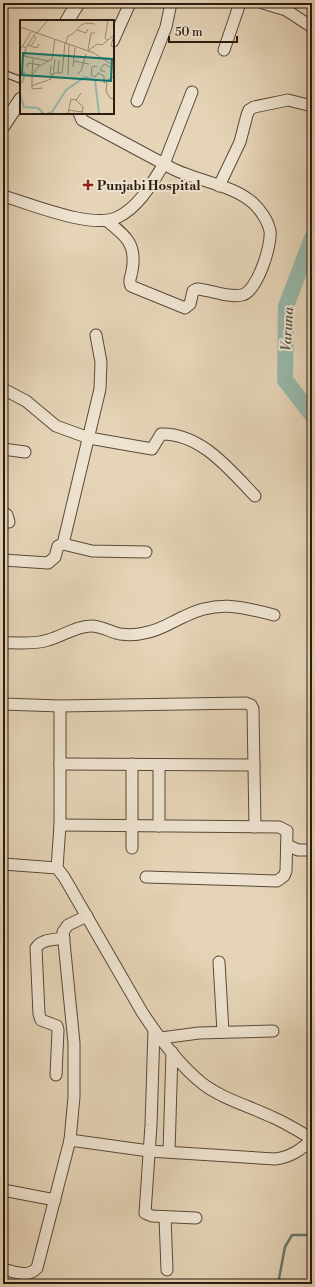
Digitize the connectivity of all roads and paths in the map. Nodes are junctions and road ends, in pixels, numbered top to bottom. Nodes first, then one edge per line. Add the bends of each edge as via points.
1 (78, 3) edge
2 (130, 3) edge
3 (171, 3) edge
4 (240, 3) edge
5 (263, 3) edge
6 (68, 20) edge
7 (312, 27) edge
8 (114, 40) edge
9 (224, 50) dead end
10 (3, 73) edge
11 (20, 80) edge
12 (192, 92) dead end
13 (20, 100) edge
14 (137, 101) dead end
15 (312, 106) edge
16 (79, 114) edge
17 (3, 126) edge
18 (164, 164) junction
19 (219, 186) junction
20 (3, 196) edge
21 (107, 221) junction
22 (96, 335) dead end
23 (3, 389) edge
24 (89, 438) junction
25 (3, 449) edge
26 (25, 452) dead end
27 (255, 496) dead end
28 (3, 512) edge
29 (9, 522) dead end
30 (63, 544) junction
31 (146, 552) dead end
32 (3, 560) edge
33 (274, 615) dead end
34 (3, 643) edge
35 (3, 704) edge
36 (60, 706) junction
37 (60, 764) junction
38 (132, 764) junction
39 (160, 764) junction
40 (254, 765) junction
41 (60, 825) junction
42 (131, 825) junction
43 (159, 826) junction
44 (255, 827) junction
45 (287, 845) junction
46 (132, 848) dead end
47 (312, 850) edge
48 (3, 864) edge
49 (57, 868) junction
50 (146, 877) dead end
51 (87, 916) junction
52 (64, 938) junction
53 (219, 962) dead end
54 (273, 1031) dead end
55 (223, 1032) junction
56 (157, 1034) junction
57 (172, 1052) junction
58 (56, 1075) dead end
59 (70, 1140) junction
60 (312, 1140) edge
61 (149, 1151) junction
62 (169, 1152) junction
63 (3, 1190) edge
64 (55, 1200) junction
65 (165, 1217) junction
66 (196, 1218) dead end
67 (3, 1269) edge
68 (168, 1270) dead end

1 - 6 street
2 - 8 street
3 - 14 street via 166,27
4 - 9 street
5 - 7 street via 286,10
10 - 11 lane
12 - 18 street
13 - 17 street
15 - 19 street via 288,100 249,110 240,142
16 - 18 street via 82,120
18 - 19 street
18 - 21 street via 140,200 119,217
19 - 21 street via 240,194 253,203 264,216 270,231 269,245 260,271 249,292 242,295 197,289 193,291 190,304 185,308 131,286 131,243
20 - 21 street via 87,220
22 - 24 street via 101,377
23 - 24 street via 26,401 56,426
24 - 27 street via 122,442 147,449 152,449 161,434 196,442 217,457
24 - 30 street
25 - 26 street
28 - 29 street
30 - 31 street via 92,551
30 - 32 street via 58,546 55,557 48,563
33 - 34 street via 222,605 199,610 145,634 121,634 99,626 82,626 48,640
35 - 36 street
36 - 37 street
36 - 40 street via 246,703 253,709
37 - 38 street
37 - 41 street
38 - 39 street
38 - 42 street
39 - 40 street
39 - 43 street
40 - 44 street
41 - 42 street
41 - 49 street
42 - 43 street
42 - 46 street
43 - 44 street
44 - 45 street via 285,829
45 - 47 street via 298,850
45 - 50 street via 286,871 277,881
48 - 49 street
49 - 51 street
51 - 52 street via 64,928
51 - 56 street
52 - 58 street via 39,943 36,948 40,1020 57,1026 58,1030
52 - 59 street via 74,1058
53 - 55 street
54 - 55 street
55 - 56 street
56 - 57 street
56 - 61 street
57 - 60 street via 203,1084 222,1096 273,1117
57 - 62 street
59 - 61 street
59 - 64 street
60 - 62 street via 297,1153 275,1159
61 - 62 street
61 - 65 street via 145,1213 147,1216
63 - 64 street
64 - 67 street via 37,1268 33,1273 25,1274
65 - 66 street
65 - 68 street

